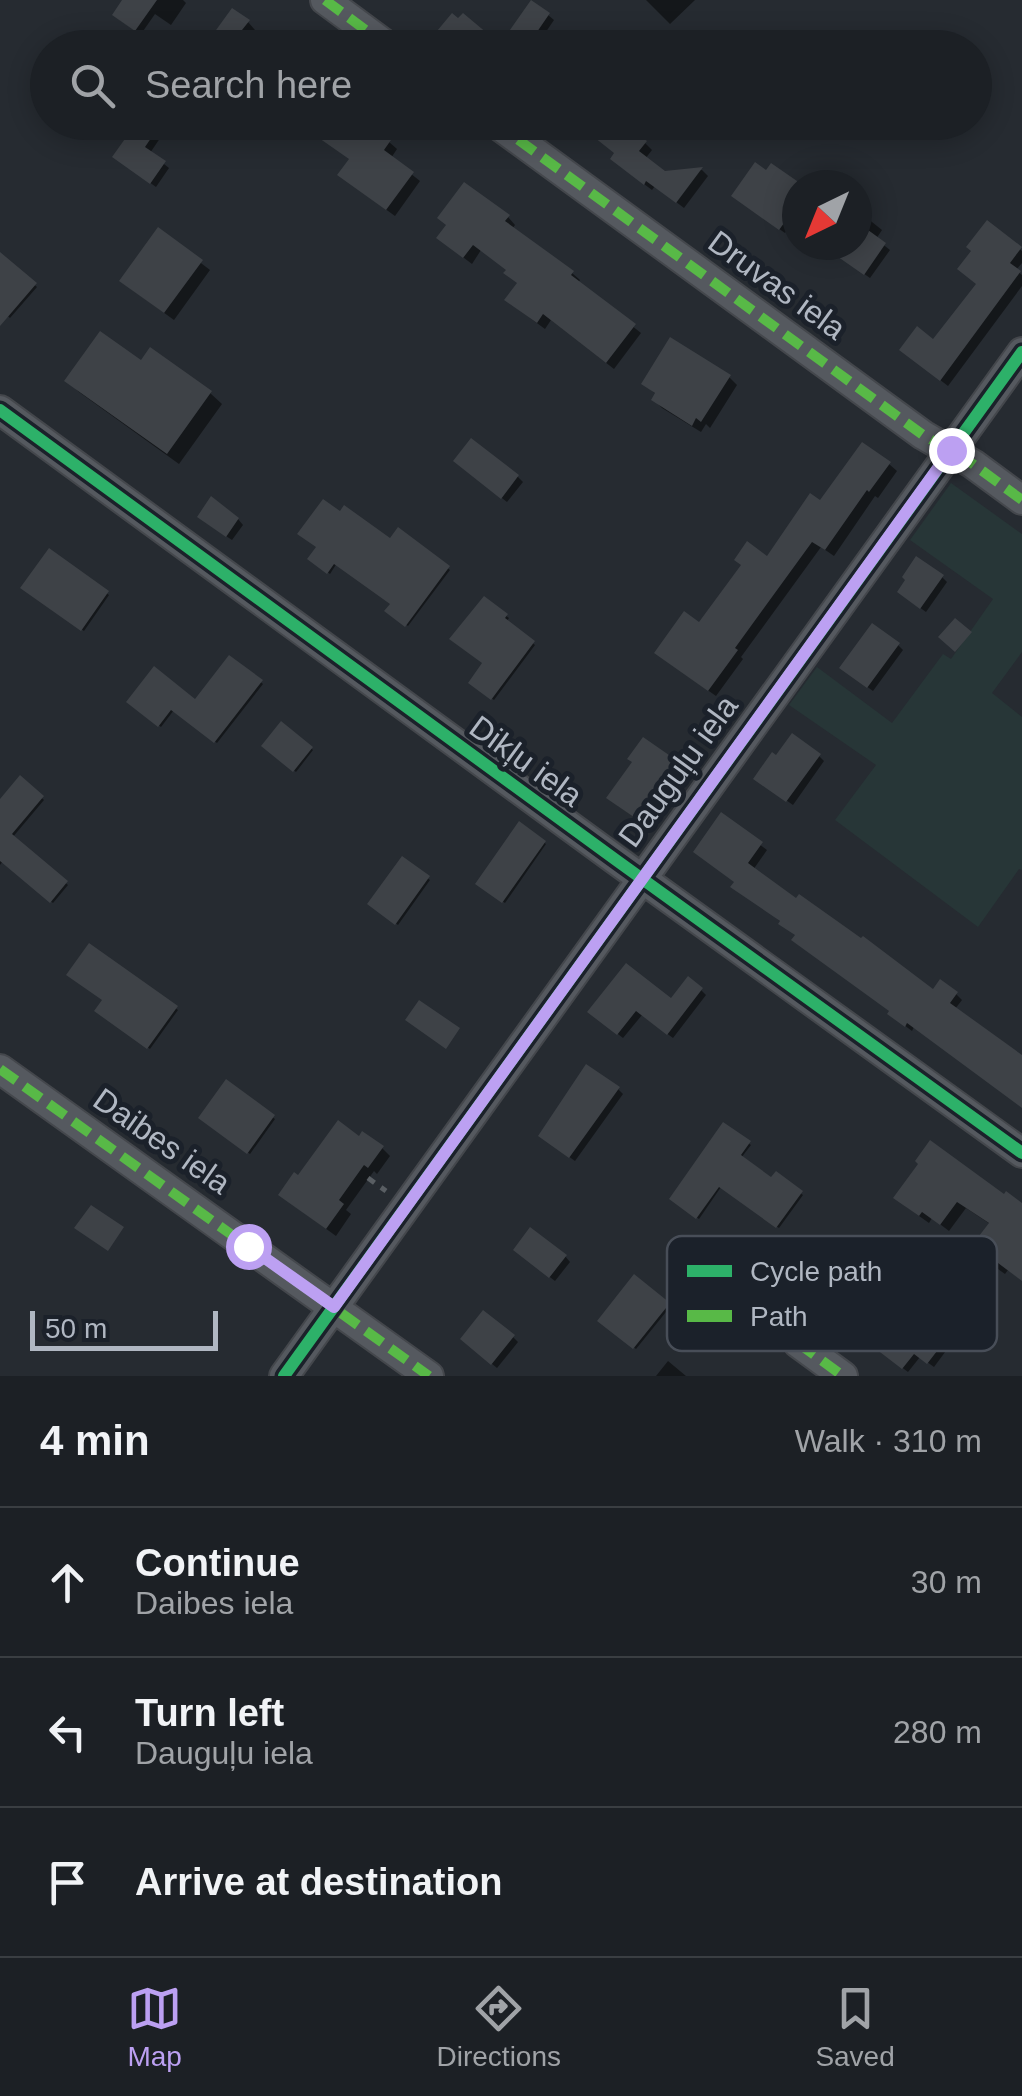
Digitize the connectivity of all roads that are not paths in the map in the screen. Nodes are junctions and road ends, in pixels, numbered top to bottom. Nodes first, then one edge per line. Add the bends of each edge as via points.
1 (325, 0) edge
2 (366, 30) edge
3 (519, 140) edge
4 (1022, 352) edge
5 (0, 410) edge
6 (951, 450) junction
7 (1022, 500) edge
8 (642, 879) junction
9 (0, 1069) edge
10 (1022, 1153) edge
11 (334, 1307) junction
12 (809, 1351) edge
13 (284, 1376) edge
14 (429, 1376) edge
15 (842, 1376) edge

1 - 2 street
3 - 6 street, Druvas iela
4 - 6 street, Dauguļu iela
5 - 8 street, Dikļu iela
6 - 7 street, Druvas iela
6 - 8 street, Dauguļu iela
8 - 10 street, Dikļu iela
8 - 11 street, Dauguļu iela
9 - 11 street, Daibes iela
11 - 13 street, Dauguļu iela
11 - 14 street, Daibes iela
12 - 15 street

